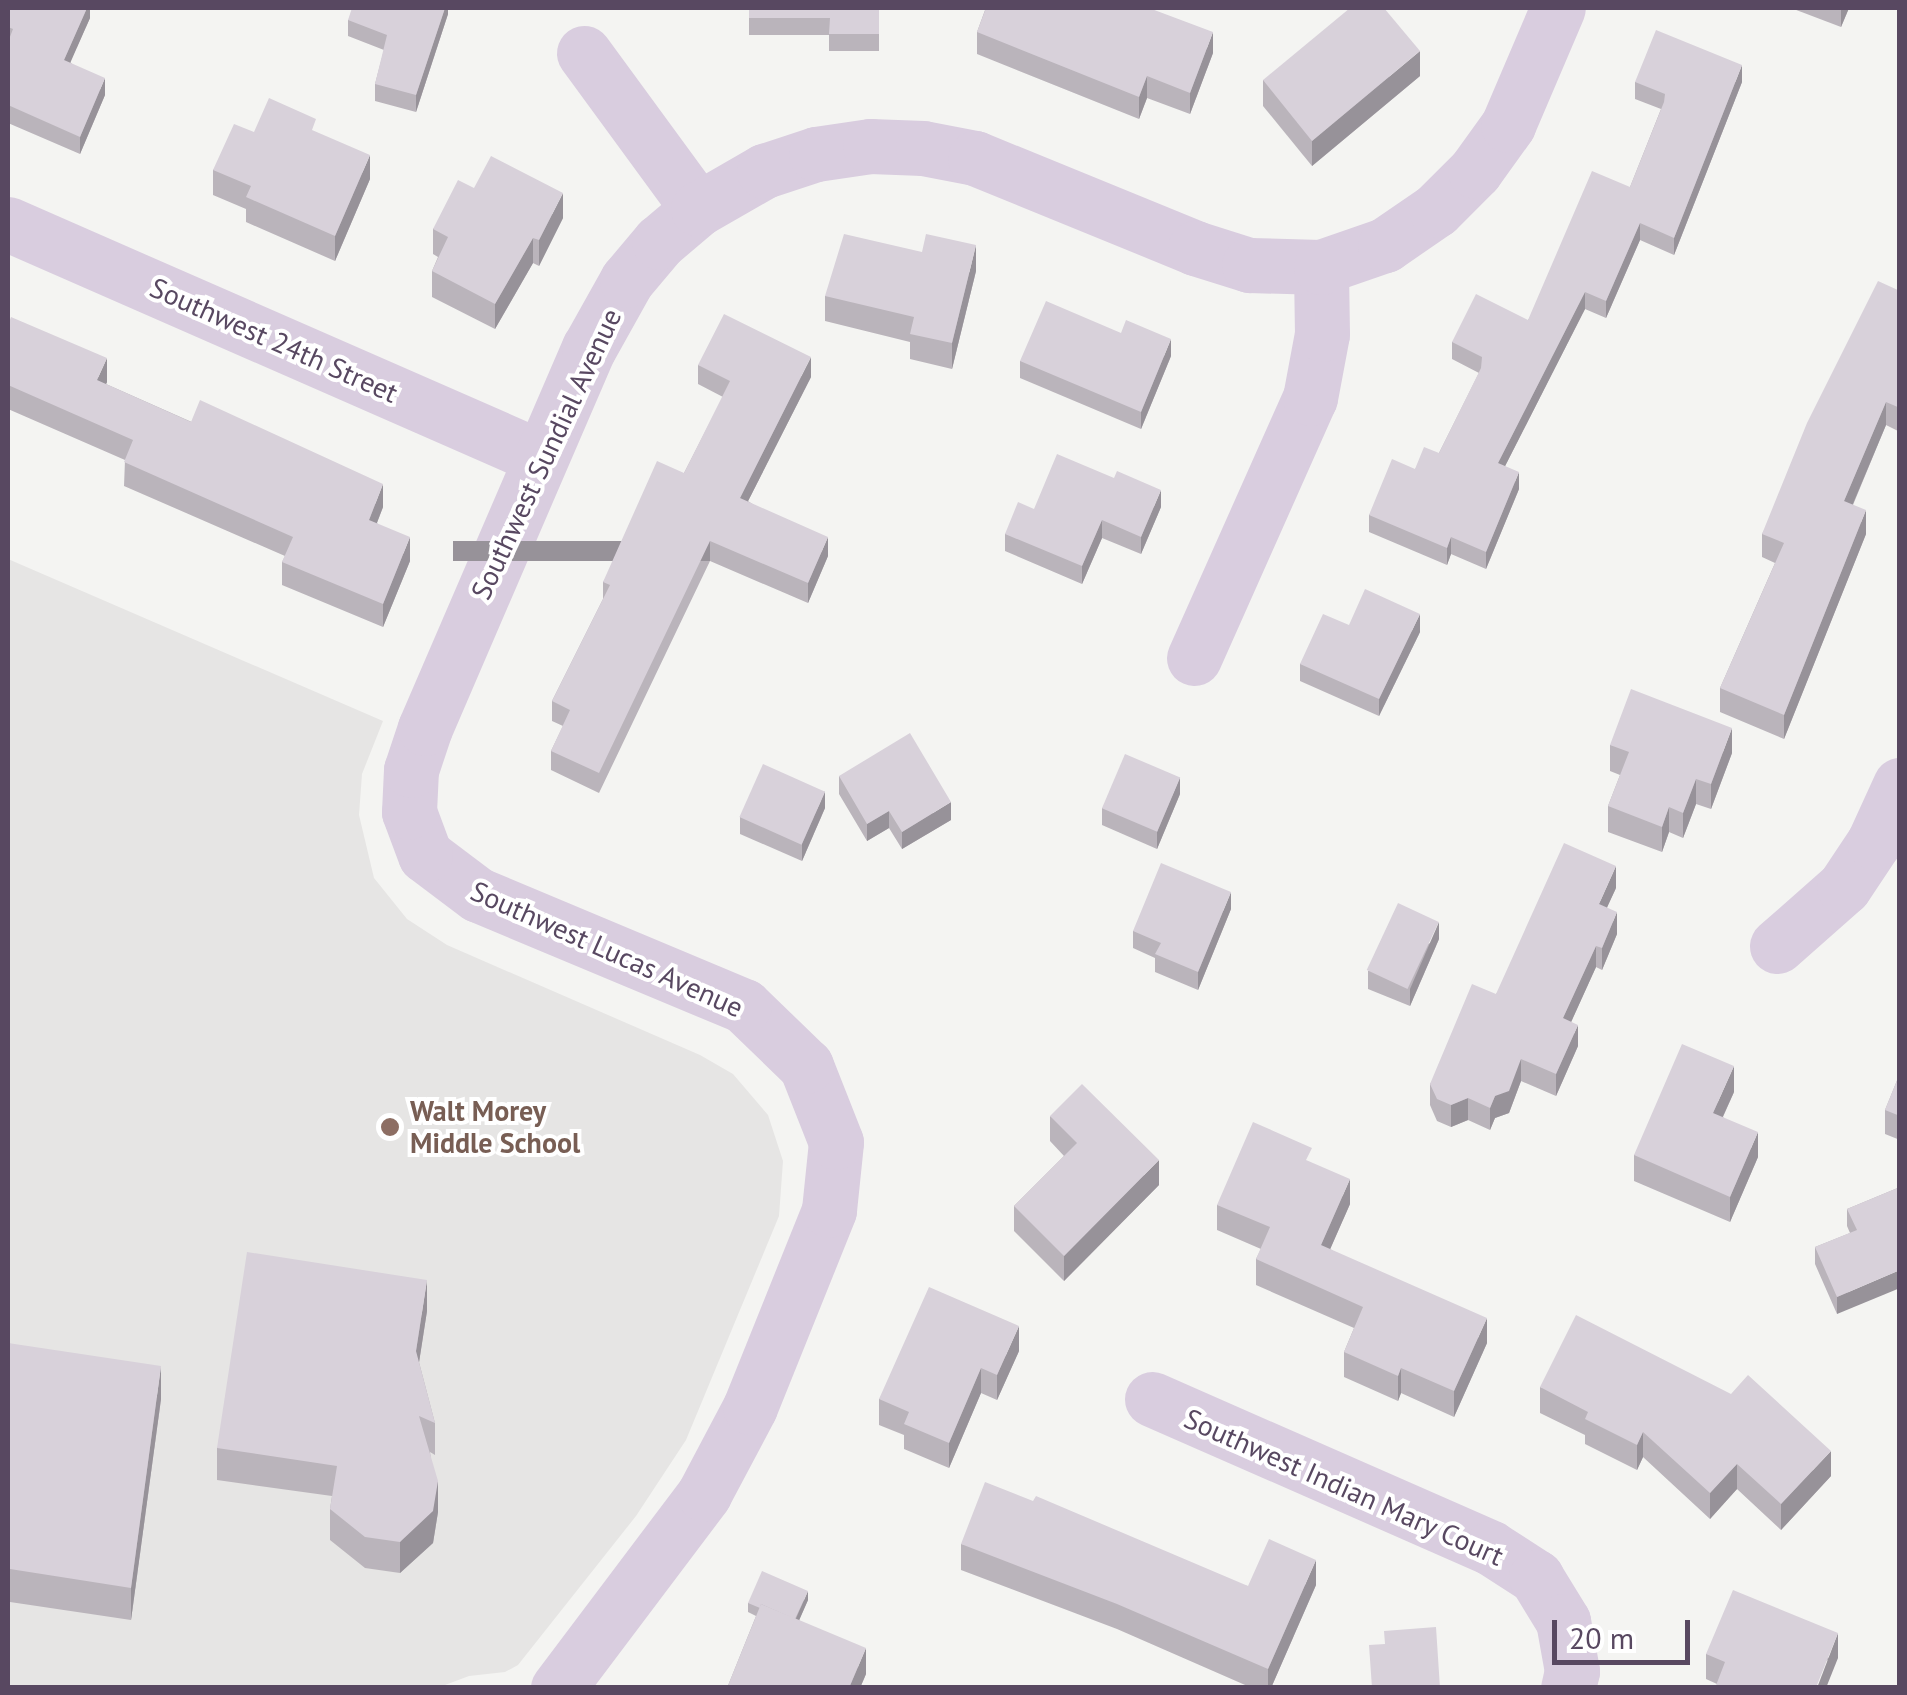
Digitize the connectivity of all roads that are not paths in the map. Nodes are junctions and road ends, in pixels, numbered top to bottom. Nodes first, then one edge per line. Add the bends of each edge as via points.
1 (1558, 8) edge
2 (584, 53) dead end
3 (698, 209) junction
4 (8, 224) edge
5 (1322, 266) junction
6 (540, 456) junction
7 (1194, 658) dead end
8 (424, 728) joint
9 (1900, 785) edge
10 (1777, 946) dead end
11 (1152, 1400) dead end
12 (558, 1688) edge
13 (1568, 1688) edge

1 - 5 street, Southwest Sundial Avenue via 1508,125 1476,171 1436,210 1385,245
2 - 3 street
3 - 5 street, Southwest Sundial Avenue via 764,171 816,154 923,148 975,158 1249,265
3 - 6 street, Southwest Sundial Avenue via 627,280
4 - 6 street, Southwest 24th Street
5 - 7 street via 1322,334 1310,398
6 - 8 street, Southwest Sundial Avenue
8 - 12 street, Southwest Lucas Avenue via 411,770 409,812 425,855 478,895 744,1006 806,1066 836,1142 829,1210 750,1407 704,1494
9 - 10 street via 1844,887
11 - 13 street, Southwest Indian Mary Court via 1491,1548 1536,1577 1563,1621 1572,1671

